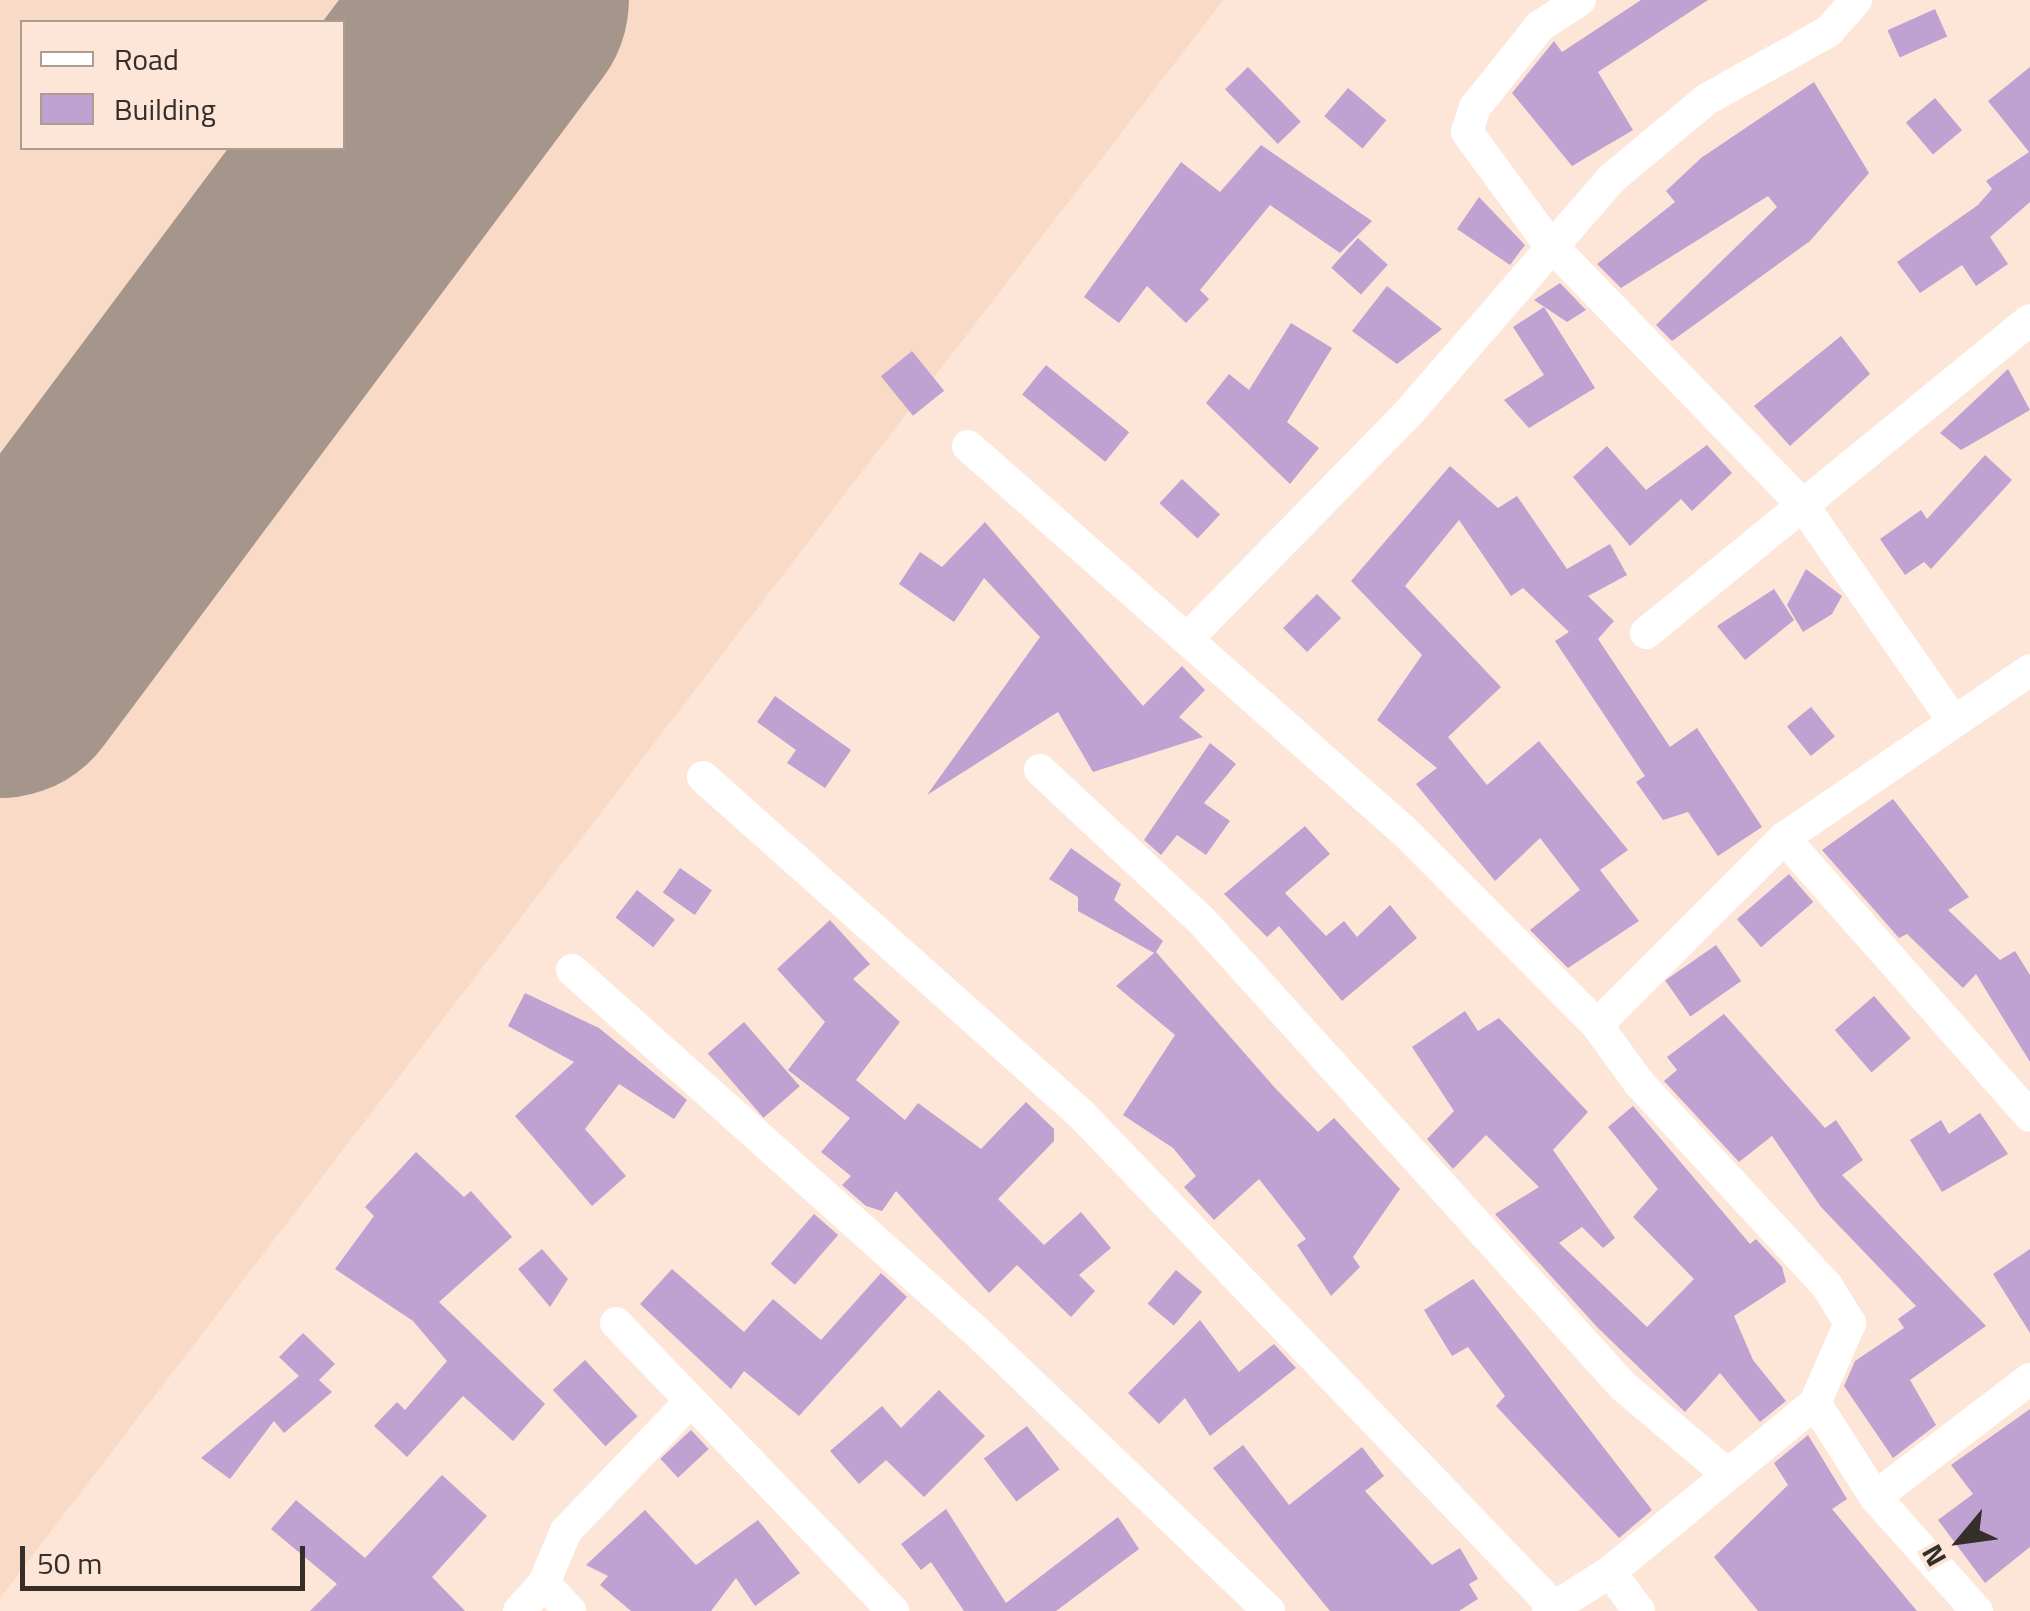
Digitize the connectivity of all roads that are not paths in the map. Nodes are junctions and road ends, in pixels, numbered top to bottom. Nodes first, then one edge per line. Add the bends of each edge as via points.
1 (1580, 0) edge
2 (1856, 0) edge
3 (1556, 242) junction
4 (2030, 320) edge
5 (968, 446) dead end
6 (1802, 504) junction
7 (1192, 634) junction
8 (1646, 634) dead end
9 (2030, 670) edge
10 (1952, 719) junction
11 (1040, 770) dead end
12 (702, 777) dead end
13 (1784, 838) junction
14 (572, 970) dead end
15 (1598, 1026) junction
16 (2030, 1116) edge
17 (616, 1323) dead end
18 (2030, 1380) edge
19 (1816, 1403) junction
20 (688, 1404) junction
21 (1727, 1474) junction
22 (1874, 1497) junction
23 (1610, 1572) junction
24 (544, 1583) junction
25 (1550, 1609) edge
26 (519, 1611) edge
27 (570, 1611) edge
28 (893, 1611) edge
29 (1269, 1611) edge
30 (1640, 1611) edge
31 (1976, 1611) edge

1 - 3 street via 1540,26 1475,108 1467,132
2 - 3 street via 1786,60 1706,99 1611,179
3 - 6 street
3 - 7 street via 1411,410
4 - 6 street
5 - 7 street
6 - 8 street
6 - 10 street
7 - 15 street
9 - 10 street
10 - 13 street via 1820,822
11 - 21 street via 1201,920 1623,1386
12 - 25 street via 1080,1114
13 - 15 street
13 - 16 street
14 - 29 street via 977,1332
15 - 19 street via 1850,1323
17 - 20 street
18 - 22 street
19 - 21 street
19 - 22 street
20 - 24 street via 566,1531
20 - 28 street
21 - 23 street
22 - 31 street
23 - 25 street
23 - 30 street
24 - 26 street
24 - 27 street

